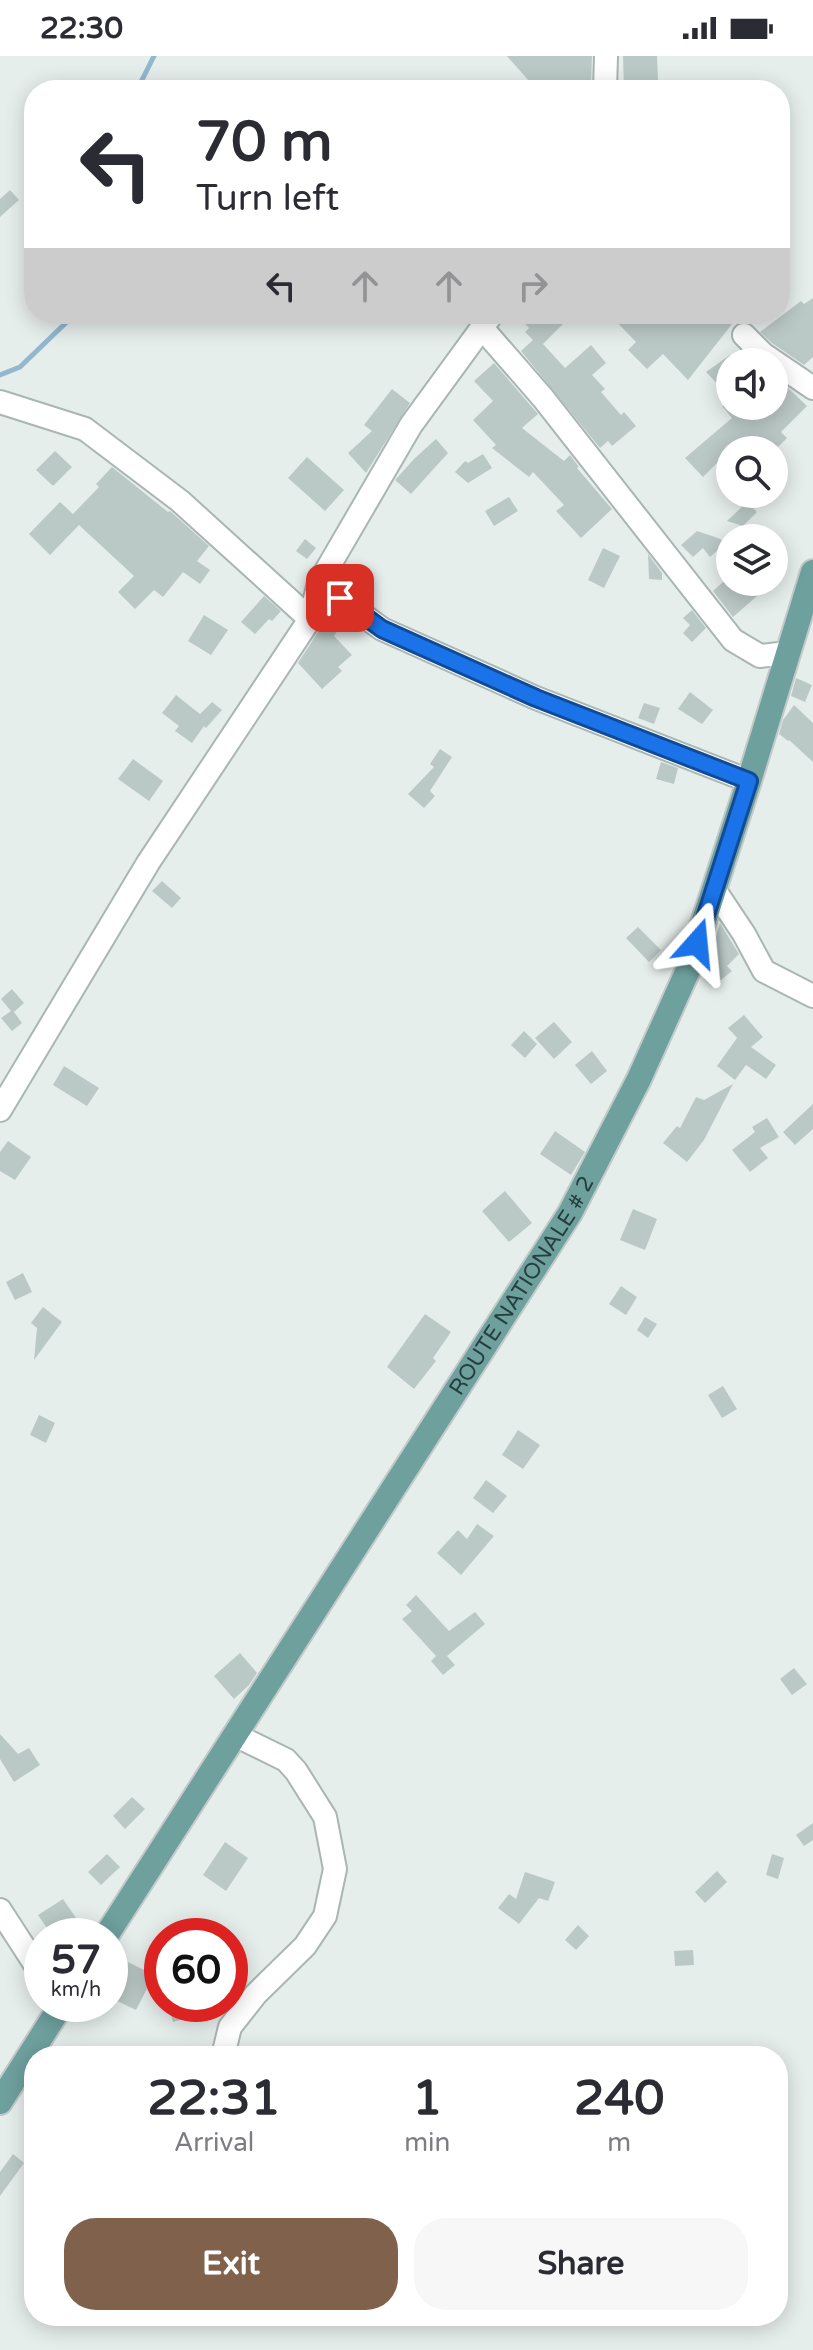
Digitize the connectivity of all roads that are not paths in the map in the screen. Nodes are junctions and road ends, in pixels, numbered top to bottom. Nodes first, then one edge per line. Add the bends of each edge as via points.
1 (606, 56) edge
2 (605, 80) edge
3 (485, 324) edge
4 (489, 324) edge
5 (744, 335) dead end
6 (813, 388) edge
7 (0, 402) edge
8 (813, 572) edge
9 (319, 583) junction
10 (310, 619) junction
11 (788, 653) junction
12 (749, 781) junction
13 (714, 889) junction
14 (813, 996) edge
15 (0, 1110) edge
16 (235, 1735) junction
17 (0, 1910) edge
18 (118, 1918) edge
19 (24, 1947) edge
20 (50, 2022) edge
21 (35, 2046) edge
22 (225, 2046) edge
23 (24, 2063) edge
24 (0, 2102) edge

1 - 2 street
3 - 9 street via 411,425
4 - 11 street via 733,640 760,656
5 - 6 street
7 - 10 street via 85,429 180,501
8 - 11 main road, ROUTE NATIONALE # 2
9 - 10 street
9 - 12 street via 382,629 536,698
10 - 15 street via 148,863
11 - 12 main road, ROUTE NATIONALE # 2
12 - 13 main road, ROUTE NATIONALE # 2
13 - 14 street via 764,971
13 - 16 main road, ROUTE NATIONALE # 2 via 688,970 570,1213
16 - 18 main road, ROUTE NATIONALE # 2
16 - 22 street via 286,1760 296,1771 325,1817 335,1869 325,1916 305,1946 230,2027
17 - 19 street
20 - 21 main road
23 - 24 main road

